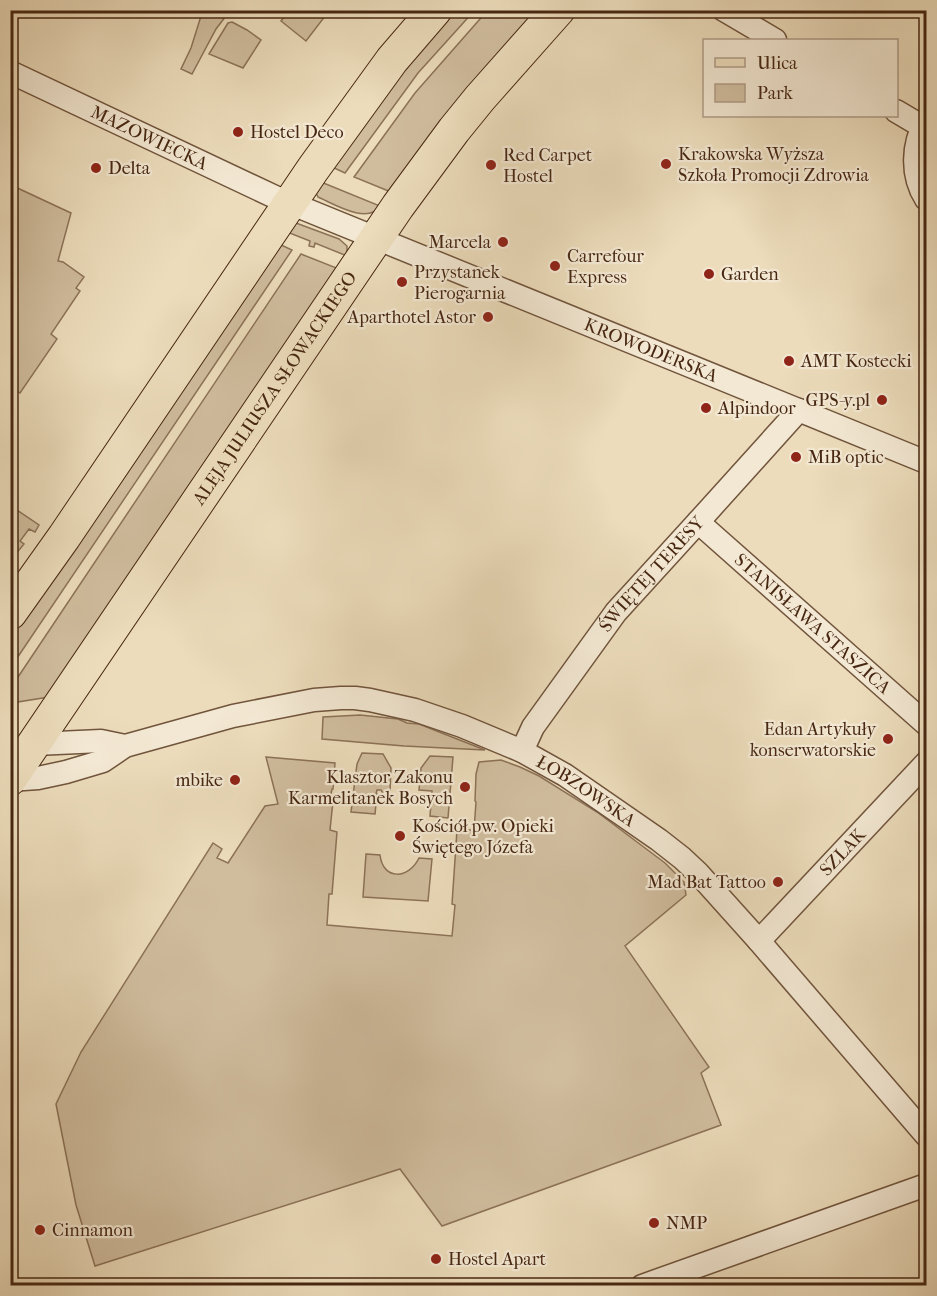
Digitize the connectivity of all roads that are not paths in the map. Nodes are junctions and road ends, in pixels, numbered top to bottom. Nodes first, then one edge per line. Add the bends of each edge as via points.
1 (435, 10) edge
2 (558, 10) edge
3 (724, 10) edge
4 (773, 39) edge
5 (10, 72) edge
6 (898, 111) edge
7 (925, 123) edge
8 (927, 199) edge
9 (290, 203) junction
10 (376, 238) junction
11 (799, 410) junction
12 (927, 462) edge
13 (698, 522) junction
14 (10, 613) edge
15 (927, 723) edge
16 (35, 744) junction
17 (125, 746) junction
18 (522, 751) junction
19 (927, 763) edge
20 (10, 779) edge
21 (759, 941) junction
22 (927, 1135) edge
23 (927, 1185) edge
24 (642, 1286) edge

1 - 9 main road via 392,60
2 - 10 main road, ALEJA JULIUSZA SŁOWACKIEGO via 460,122
3 - 4 street
5 - 9 street, MAZOWIECKA
6 - 7 street
7 - 8 street via 915,166
9 - 10 street, MAZOWIECKA
9 - 14 main road
10 - 11 street, KROWODERSKA
10 - 16 main road, ALEJA JULIUSZA SŁOWACKIEGO
11 - 12 street, KROWODERSKA
11 - 13 street, ŚWIĘTEJ TERESY
13 - 15 street, STANISŁAWA STASZICA
13 - 18 street, ŚWIĘTEJ TERESY via 616,612 533,727
16 - 17 street, ŁOBZOWSKA via 100,741
16 - 20 main road, ALEJA JULIUSZA SŁOWACKIEGO
17 - 18 street, ŁOBZOWSKA via 241,714 291,704 356,698 435,716
17 - 20 street, ŁOBZOWSKA via 103,761 66,772
18 - 21 street, ŁOBZOWSKA via 566,775 682,858
19 - 21 street, SZLAK
21 - 22 street, ŁOBZOWSKA
23 - 24 street

